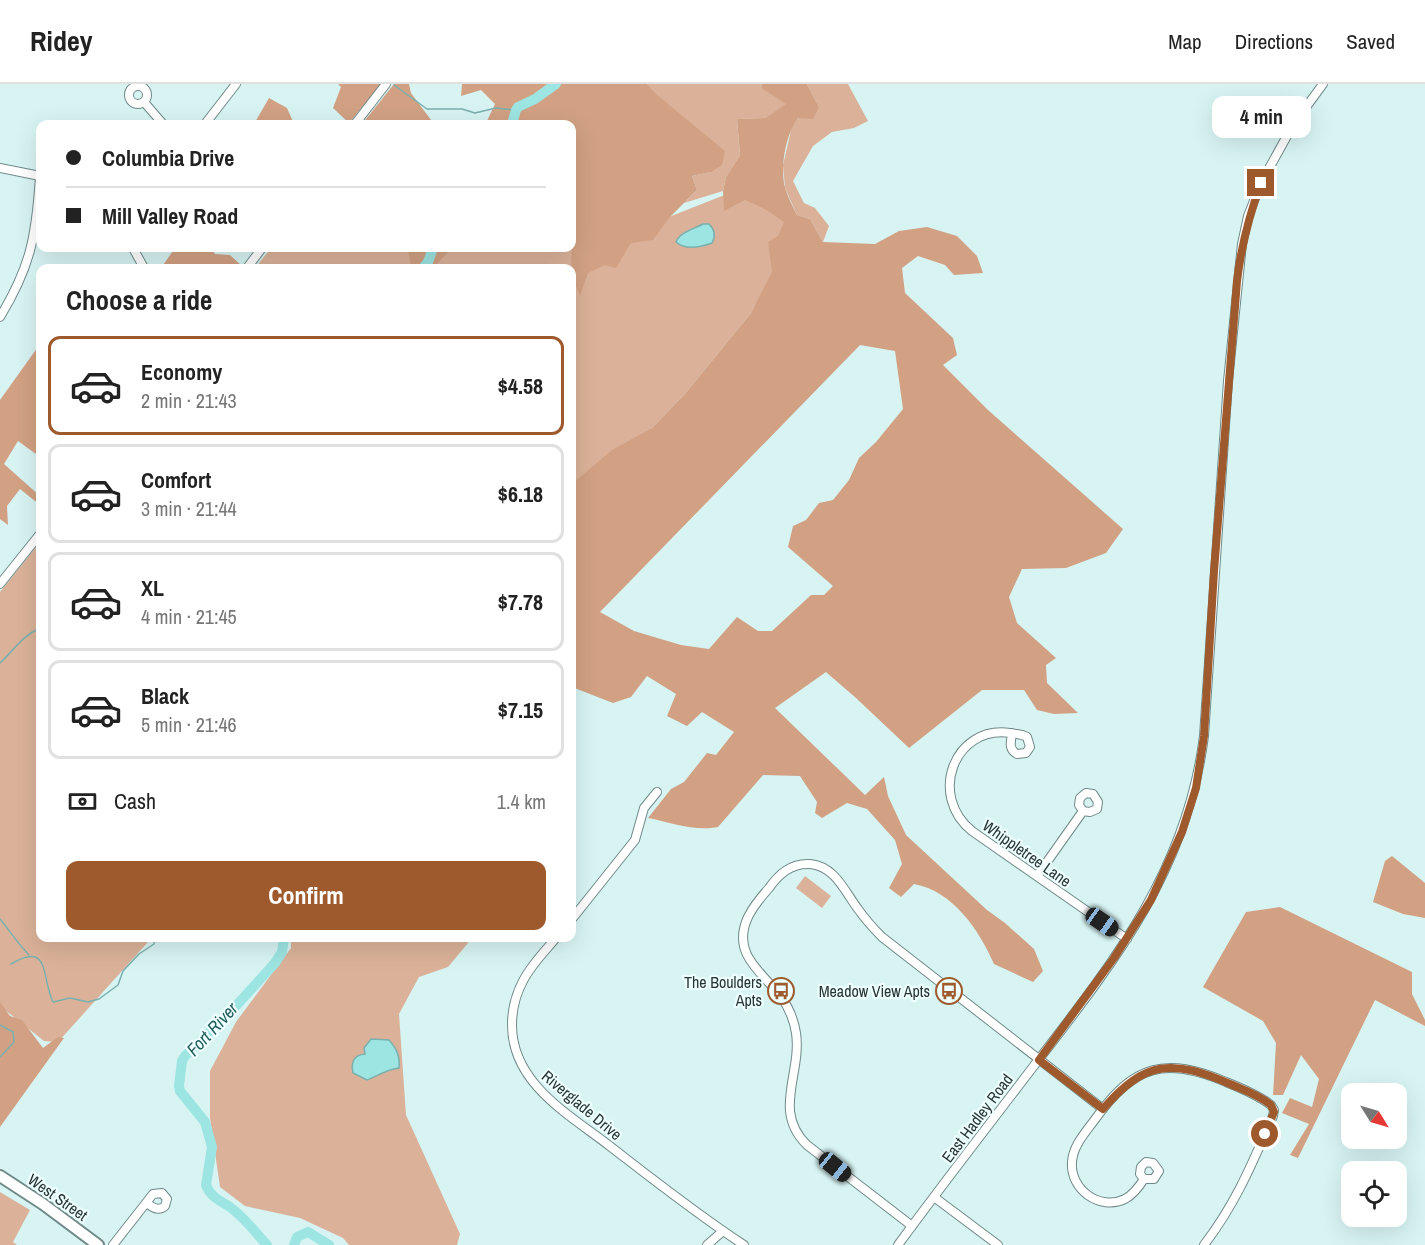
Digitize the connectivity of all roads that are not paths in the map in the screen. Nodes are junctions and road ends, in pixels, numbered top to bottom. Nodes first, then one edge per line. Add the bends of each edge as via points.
1 (236, 84) edge
2 (386, 84) edge
3 (1323, 84) edge
4 (144, 102) dead end
5 (160, 120) edge
6 (208, 120) edge
7 (358, 120) edge
8 (0, 168) edge
9 (36, 175) edge
10 (36, 226) edge
11 (0, 317) edge
12 (36, 539) edge
13 (0, 584) edge
14 (1012, 733) dead end
15 (657, 792) dead end
16 (1083, 811) dead end
17 (1036, 876) junction
18 (576, 914) edge
19 (1127, 939) junction
20 (553, 942) edge
21 (1039, 1060) junction
22 (1103, 1109) junction
23 (0, 1176) edge
24 (1144, 1179) dead end
25 (934, 1197) junction
26 (146, 1203) dead end
27 (912, 1226) junction
28 (723, 1231) junction
29 (98, 1245) edge
30 (113, 1245) edge
31 (707, 1245) edge
32 (744, 1245) edge
33 (898, 1245) edge
34 (998, 1245) edge
35 (1204, 1245) edge

1 - 6 street
2 - 7 street
3 - 19 street, East Hadley Road via 1293,125 1248,216 1228,381 1204,736 1196,788 1158,886
4 - 5 street
8 - 9 street
10 - 11 street via 27,267
12 - 13 street
14 - 17 street, Whippletree Lane via 989,734 969,746 951,769 950,794 957,814 968,828
15 - 18 street via 643,810 634,840
16 - 17 street
17 - 19 street, Whippletree Lane
19 - 21 street, East Hadley Road
20 - 28 street, Riverglade Drive via 525,977 514,1006 514,1042 527,1075 553,1102
21 - 22 street
21 - 25 street, East Hadley Road
21 - 27 street via 882,937 838,880 822,867 799,865 779,876 747,919 744,945 750,962 782,998 794,1025 798,1054 789,1102 791,1119 807,1146
22 - 24 street via 1074,1149 1072,1171 1076,1183 1091,1197 1112,1202 1131,1195
22 - 35 street via 1135,1078 1174,1067 1214,1077 1272,1106 1273,1116 1243,1185
23 - 29 main road, West Street
25 - 27 street, East Hadley Road
25 - 34 street
26 - 30 street
27 - 33 street, East Hadley Road
28 - 31 street
28 - 32 street, Riverglade Drive

